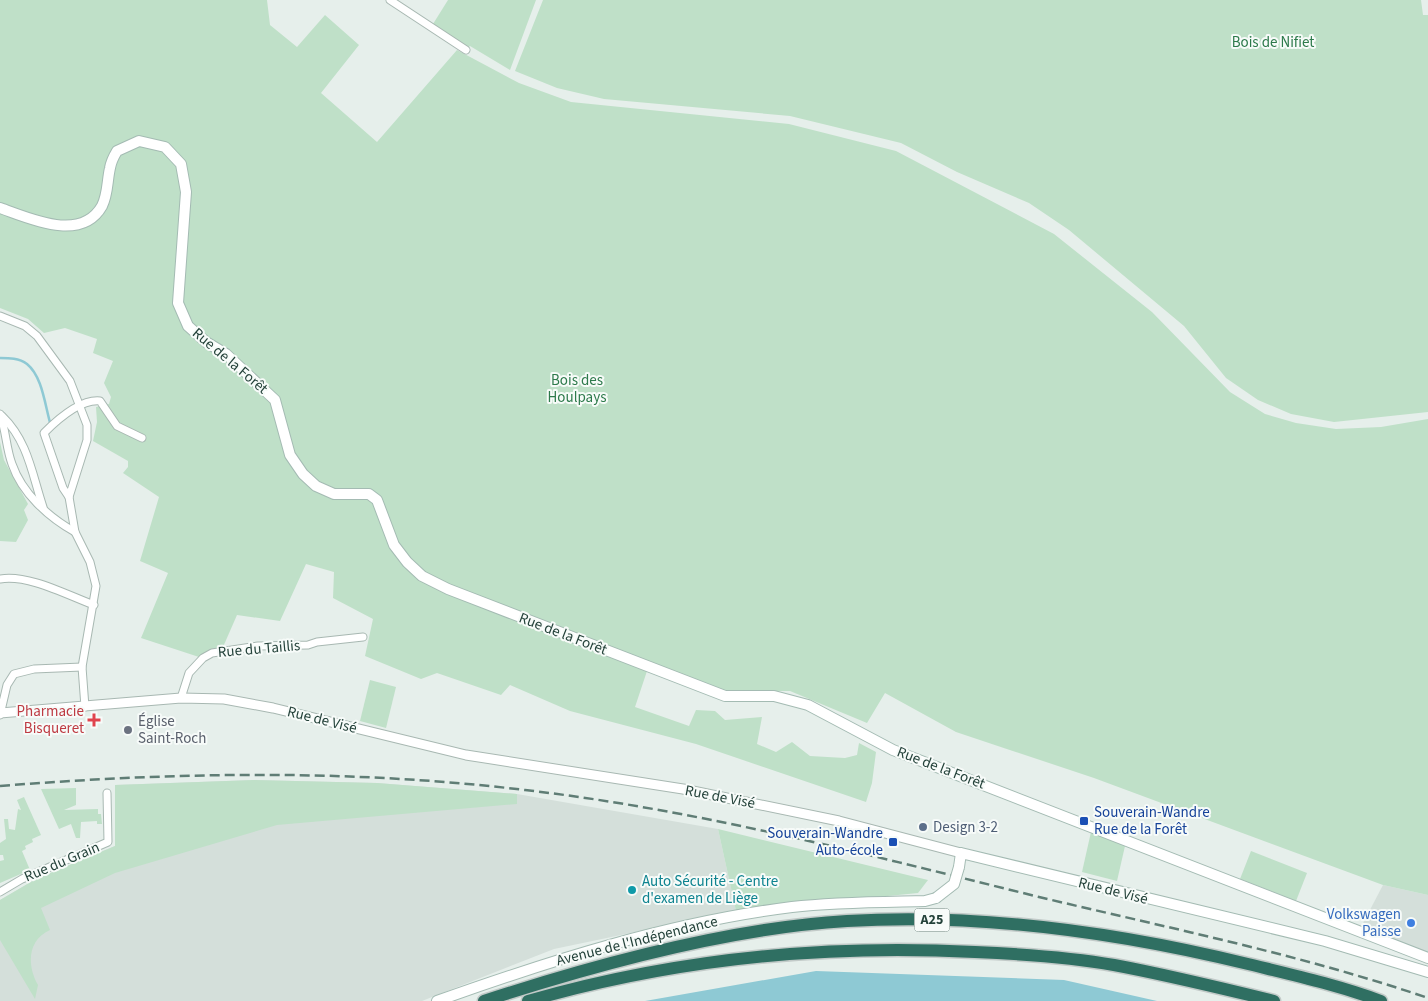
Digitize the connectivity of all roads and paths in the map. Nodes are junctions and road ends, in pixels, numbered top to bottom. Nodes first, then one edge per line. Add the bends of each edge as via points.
1 (390, 0) edge
2 (466, 50) dead end
3 (0, 208) edge
4 (0, 316) edge
5 (80, 406) junction
6 (0, 415) edge
7 (142, 438) dead end
8 (69, 497) junction
9 (43, 507) junction
10 (75, 532) junction
11 (0, 573) edge
12 (10, 577) junction
13 (0, 579) edge
14 (94, 605) junction
15 (363, 638) dead end
16 (82, 667) junction
17 (181, 698) junction
18 (85, 707) junction
19 (0, 714) edge
20 (107, 793) dead end
21 (961, 853) junction
22 (0, 892) edge
23 (1428, 958) edge
24 (1428, 972) edge
25 (437, 1001) edge
26 (484, 1001) edge
27 (528, 1001) edge
28 (1274, 1001) edge
29 (1381, 1001) edge

1 - 2 street
3 - 23 main road, Rue de la Forêt via 38,221 63,226 80,224 101,207 116,151 140,141 165,147 181,164 186,192 178,303 188,326 226,354 275,400 290,456 316,486 334,494 369,494 377,500 394,545 422,576 448,589 725,696 774,696 808,705 893,750
4 - 5 street via 24,326 37,336 70,382
5 - 7 street via 93,400 100,401 116,426
5 - 8 street via 87,425 87,440
5 - 8 street via 44,433
6 - 9 street via 14,428 26,450
6 - 9 street via 20,481 28,494
8 - 10 street
9 - 10 street
10 - 14 street via 95,576
11 - 12 street
12 - 13 street
12 - 14 street
14 - 16 street
15 - 17 street, Rue du Taillis via 212,652 189,674
16 - 18 street
16 - 19 street via 34,669 14,674 7,685
17 - 18 street, Rue de Visé
17 - 21 street, Rue de Visé via 224,699 466,755 683,789 839,821
18 - 19 street, Rue de Visé
20 - 22 street, Rue du Grain via 108,842 22,879
21 - 24 main road, Rue de Visé via 1325,941
21 - 25 main road, Avenue de l'Indépendance, bridge via 954,884 936,898 792,907 687,926 587,952
26 - 29 highway, A25 via 622,961 751,933 846,921 935,920 1022,924 1119,936 1295,975
27 - 28 highway, A25 via 634,974 687,965 847,949 1020,954 1113,965

